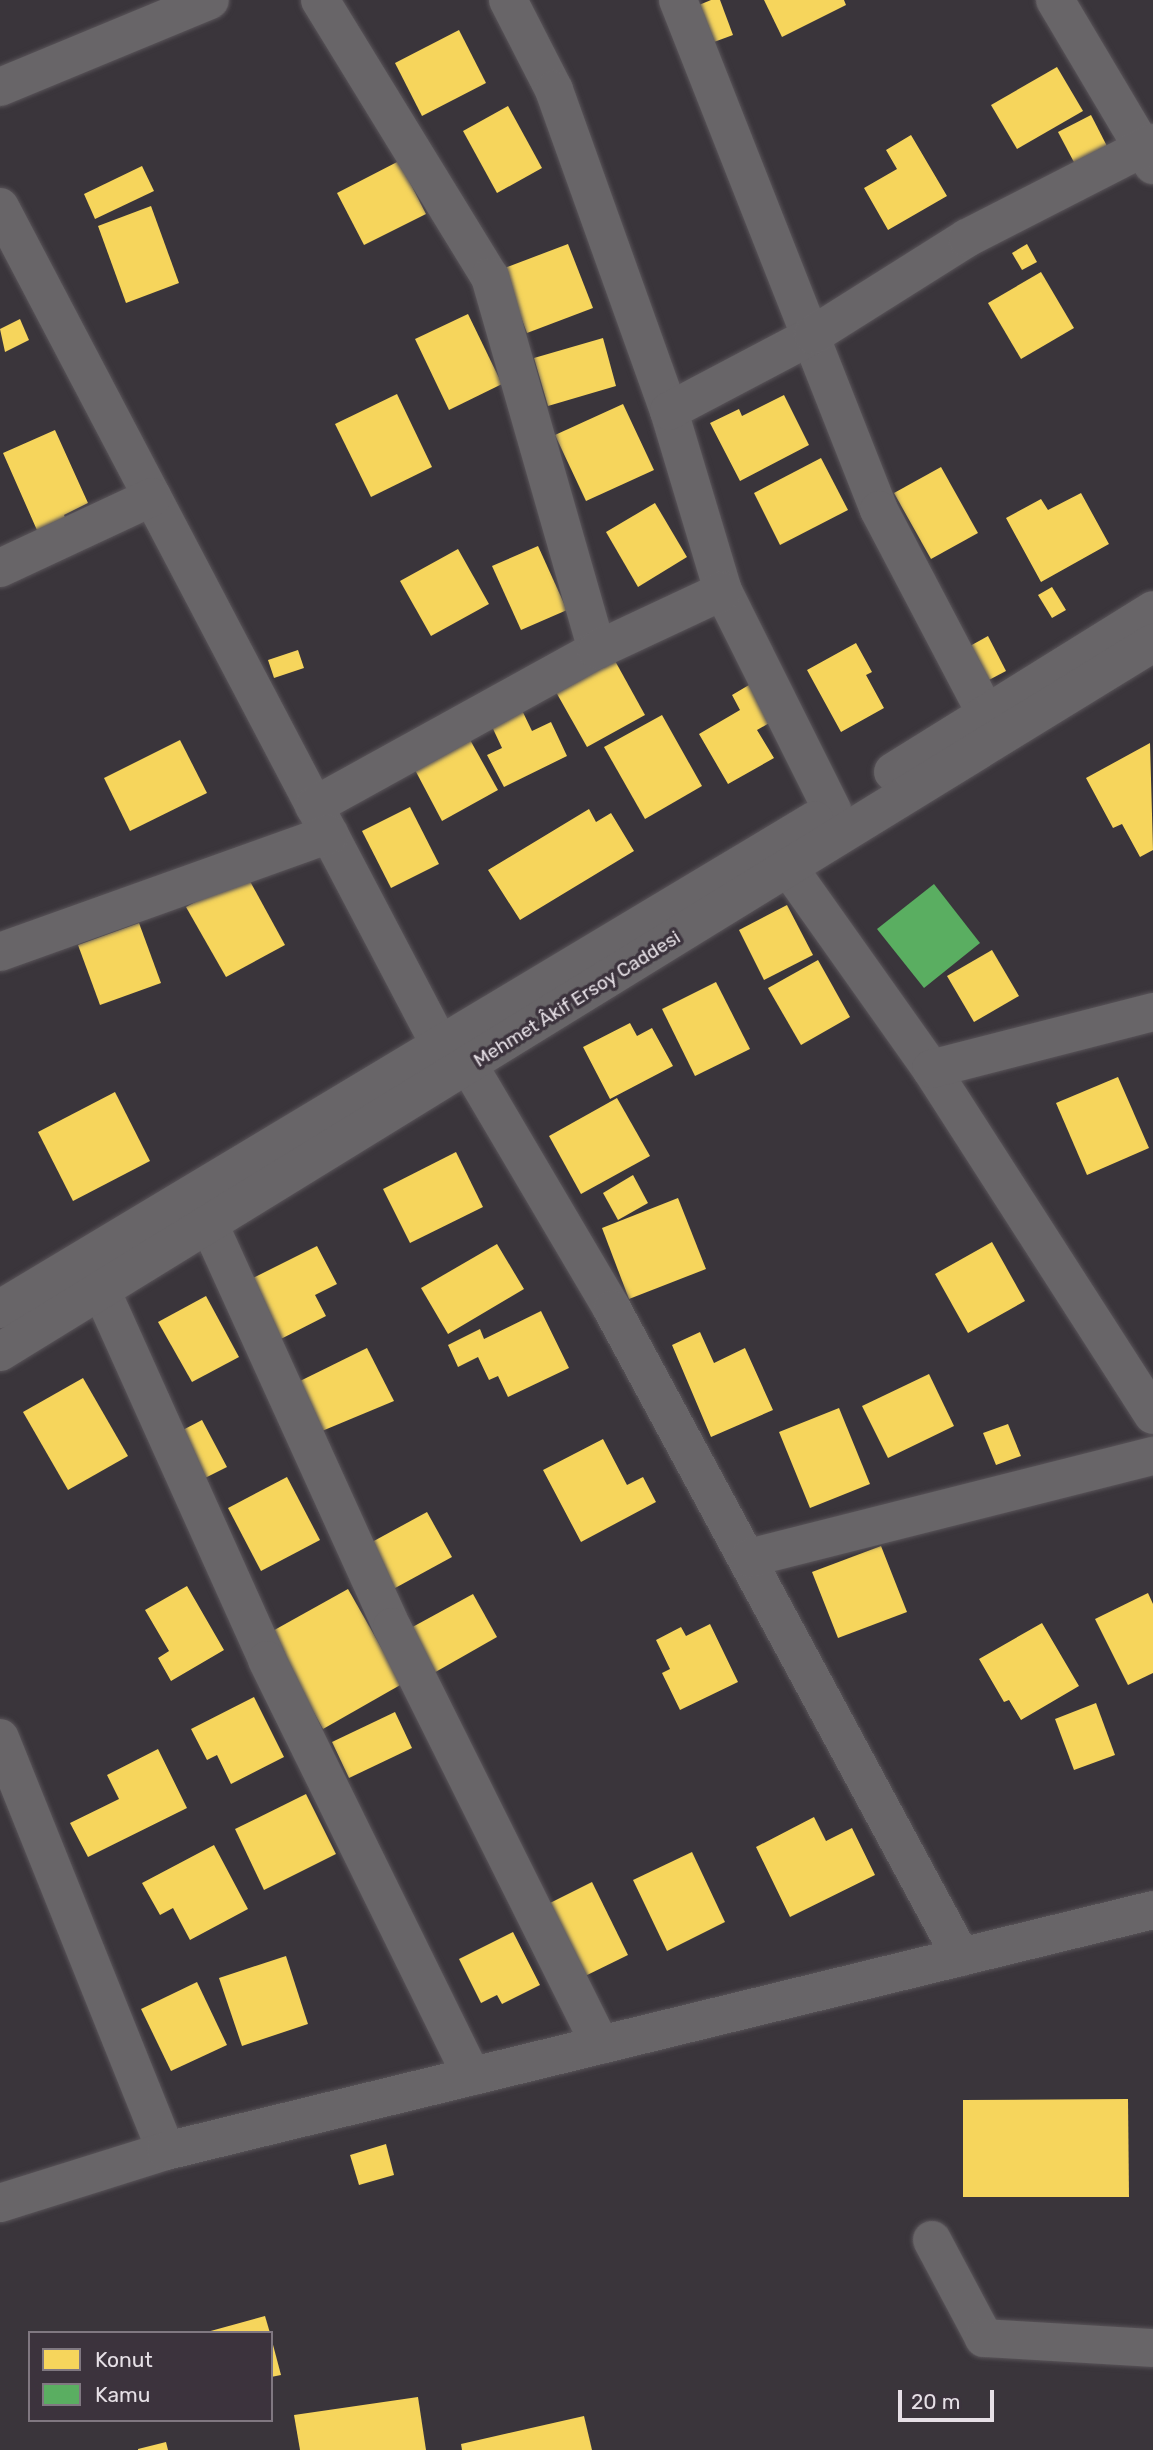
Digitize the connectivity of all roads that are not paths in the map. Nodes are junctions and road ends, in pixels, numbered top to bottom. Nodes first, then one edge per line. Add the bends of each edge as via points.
1 (210, 0) edge
2 (320, 0) edge
3 (508, 0) edge
4 (678, 0) edge
5 (1055, 0) edge
6 (0, 87) edge
7 (1150, 152) edge
8 (0, 207) edge
9 (814, 335) junction
10 (669, 411) junction
11 (152, 497) junction
12 (0, 568) edge
13 (723, 591) junction
14 (1153, 610) edge
15 (1153, 643) edge
16 (597, 650) junction
17 (986, 714) junction
18 (832, 810) junction
19 (321, 820) junction
20 (788, 867) junction
21 (0, 952) edge
22 (1153, 1012) edge
23 (454, 1056) junction
24 (931, 1069) junction
25 (209, 1224) junction
26 (102, 1292) junction
27 (0, 1308) edge
28 (0, 1352) edge
29 (1153, 1415) edge
30 (1153, 1457) edge
31 (750, 1558) junction
32 (0, 1738) edge
33 (1153, 1910) edge
34 (961, 1957) junction
35 (600, 2045) junction
36 (472, 2076) junction
37 (166, 2151) junction
38 (0, 2203) edge
39 (932, 2241) dead end
40 (1153, 2348) edge

1 - 6 street
2 - 16 street via 490,277
3 - 10 street via 554,90
4 - 9 street
5 - 7 street
7 - 9 street via 967,238
8 - 11 street
9 - 10 street
9 - 17 street via 879,510
10 - 13 street
11 - 12 street
11 - 19 street
13 - 16 street
13 - 18 street
14 - 17 street, Mehmet Âkif Ersoy Caddesi
15 - 20 street, Mehmet Âkif Ersoy Caddesi
16 - 19 street
17 - 18 street, Mehmet Âkif Ersoy Caddesi
18 - 23 street, Mehmet Âkif Ersoy Caddesi
19 - 21 street
19 - 23 street
20 - 23 street, Mehmet Âkif Ersoy Caddesi
20 - 24 street
22 - 24 street
23 - 25 street, Mehmet Âkif Ersoy Caddesi
23 - 27 street, Mehmet Âkif Ersoy Caddesi
23 - 31 street via 612,1309
24 - 29 street
25 - 26 street, Mehmet Âkif Ersoy Caddesi
25 - 35 street via 392,1627
26 - 28 street, Mehmet Âkif Ersoy Caddesi
26 - 36 street via 267,1660
30 - 31 street
31 - 34 street
32 - 37 street
33 - 34 street
34 - 35 street
35 - 36 street
36 - 37 street
37 - 38 street
39 - 40 street via 984,2338

